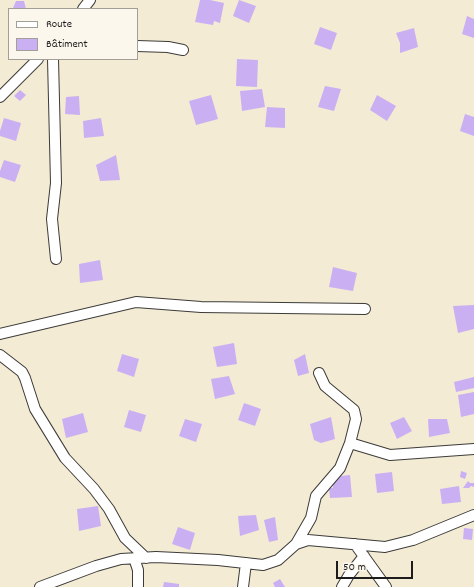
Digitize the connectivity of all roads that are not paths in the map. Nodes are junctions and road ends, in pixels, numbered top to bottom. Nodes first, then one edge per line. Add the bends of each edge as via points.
1 (90, 0) edge
2 (84, 8) edge
3 (138, 46) edge
4 (183, 50) dead end
5 (37, 60) edge
6 (53, 60) edge
7 (0, 97) edge
8 (56, 259) dead end
9 (365, 308) dead end
10 (0, 334) edge
11 (0, 355) edge
12 (319, 374) dead end
13 (350, 443) junction
14 (474, 449) edge
15 (474, 515) edge
16 (296, 544) junction
17 (355, 544) junction
18 (364, 556) junction
19 (151, 557) junction
20 (134, 558) junction
21 (246, 563) junction
22 (138, 570) junction
23 (40, 587) edge
24 (138, 587) edge
25 (243, 587) edge
26 (342, 587) edge
27 (386, 587) edge

1 - 2 street
3 - 4 street
5 - 7 street
6 - 8 street via 56,183 52,219
9 - 10 street via 201,307 136,302
11 - 19 street via 22,372 35,409 65,458 109,509 125,538
12 - 13 street via 325,386 354,410 356,419
13 - 14 street via 390,455
13 - 16 street via 340,468 316,496 311,518
15 - 17 street via 413,540 385,547
16 - 17 street via 308,540
16 - 21 street via 278,560 263,566
17 - 18 street
18 - 26 street
18 - 27 street
19 - 20 street
19 - 21 street
19 - 22 street
20 - 22 street
20 - 23 street via 96,566
21 - 25 street
22 - 24 street

